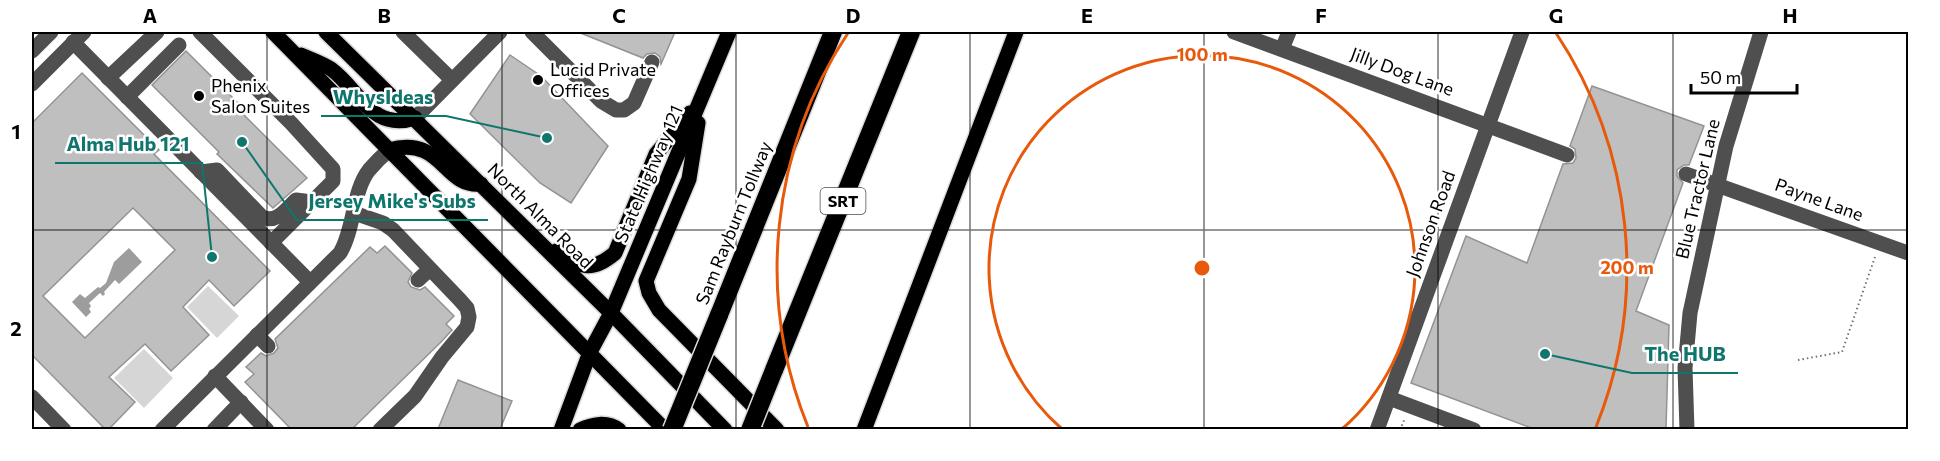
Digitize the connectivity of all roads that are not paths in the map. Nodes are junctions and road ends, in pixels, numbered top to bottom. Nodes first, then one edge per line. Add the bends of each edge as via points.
1 (51, 32) edge
2 (157, 32) edge
3 (200, 32) edge
4 (273, 32) edge
5 (326, 32) edge
6 (403, 32) edge
7 (500, 32) edge
8 (532, 32) edge
9 (729, 32) edge
10 (833, 32) edge
11 (911, 32) edge
12 (1016, 32) edge
13 (1234, 32) edge
14 (1289, 32) edge
15 (1522, 32) edge
16 (1761, 32) edge
17 (79, 37) edge
18 (178, 45) dead end
19 (290, 49) junction
20 (1282, 49) junction
21 (32, 51) edge
22 (652, 62) dead end
23 (108, 78) junction
24 (452, 80) junction
25 (32, 84) edge
26 (127, 97) junction
27 (702, 99) junction
28 (415, 118) junction
29 (1488, 124) junction
30 (389, 150) junction
31 (1567, 155) dead end
32 (201, 172) junction
33 (1686, 174) dead end
34 (481, 184) junction
35 (1717, 184) junction
36 (312, 202) junction
37 (354, 213) junction
38 (536, 239) junction
39 (271, 243) junction
40 (1908, 253) edge
41 (430, 268) junction
42 (418, 280) dead end
43 (310, 282) junction
44 (611, 313) junction
45 (590, 352) junction
46 (215, 376) junction
47 (32, 397) edge
48 (1389, 398) junction
49 (241, 402) junction
50 (865, 428) edge
51 (63, 429) edge
52 (162, 429) edge
53 (215, 429) edge
54 (267, 429) edge
55 (380, 429) edge
56 (561, 429) edge
57 (580, 429) edge
58 (619, 429) edge
59 (665, 429) edge
60 (672, 429) edge
61 (725, 429) edge
62 (750, 429) edge
63 (777, 429) edge
64 (1377, 429) edge
65 (1473, 429) edge
66 (1687, 429) edge

1 - 21 street
2 - 23 street
3 - 36 street via 333,169 333,181
4 - 19 main road
5 - 28 main road, North Alma Road
6 - 24 street
7 - 24 street
8 - 22 street via 601,101 616,110 634,103
9 - 27 main road, State Highway 121
10 - 60 highway, Sam Rayburn Tollway, bridge
11 - 62 highway, SRT, bridge
12 - 50 main road
13 - 20 street, Jilly Dog Lane
14 - 20 street
15 - 29 street, Johnson Road
16 - 35 street, Blue Tractor Lane via 1738,100
17 - 23 street
17 - 25 street
18 - 26 street
19 - 28 main road via 331,70 375,114 393,123
19 - 30 main road
20 - 29 street, Jilly Dog Lane
23 - 26 street
24 - 28 street
26 - 32 street
27 - 38 main road via 656,154 615,253 603,263 578,264
27 - 44 main road, State Highway 121
27 - 63 main road via 689,179 646,281 659,310
28 - 34 main road, North Alma Road
29 - 31 street, Jilly Dog Lane
29 - 48 street, Johnson Road
30 - 34 main road via 401,146 422,148 460,180 470,185
30 - 37 street via 368,171
30 - 45 main road
32 - 36 street via 217,170 269,220 276,219 296,200
32 - 39 street
33 - 35 street, Payne Lane
34 - 38 main road, North Alma Road
35 - 40 street, Payne Lane
35 - 66 street, Blue Tractor Lane via 1687,338
36 - 39 street
37 - 41 street via 393,230
37 - 43 street via 340,253
38 - 44 main road, North Alma Road
39 - 43 street
41 - 42 street
41 - 55 street via 467,308 467,327 415,396
43 - 46 street via 263,341
44 - 45 main road, State Highway 121
44 - 61 main road, North Alma Road
45 - 56 main road, State Highway 121
45 - 59 main road
46 - 49 street
46 - 52 street
47 - 51 street
48 - 64 street, Johnson Road
48 - 65 street
49 - 53 street
49 - 54 street
57 - 58 main road via 592,423

